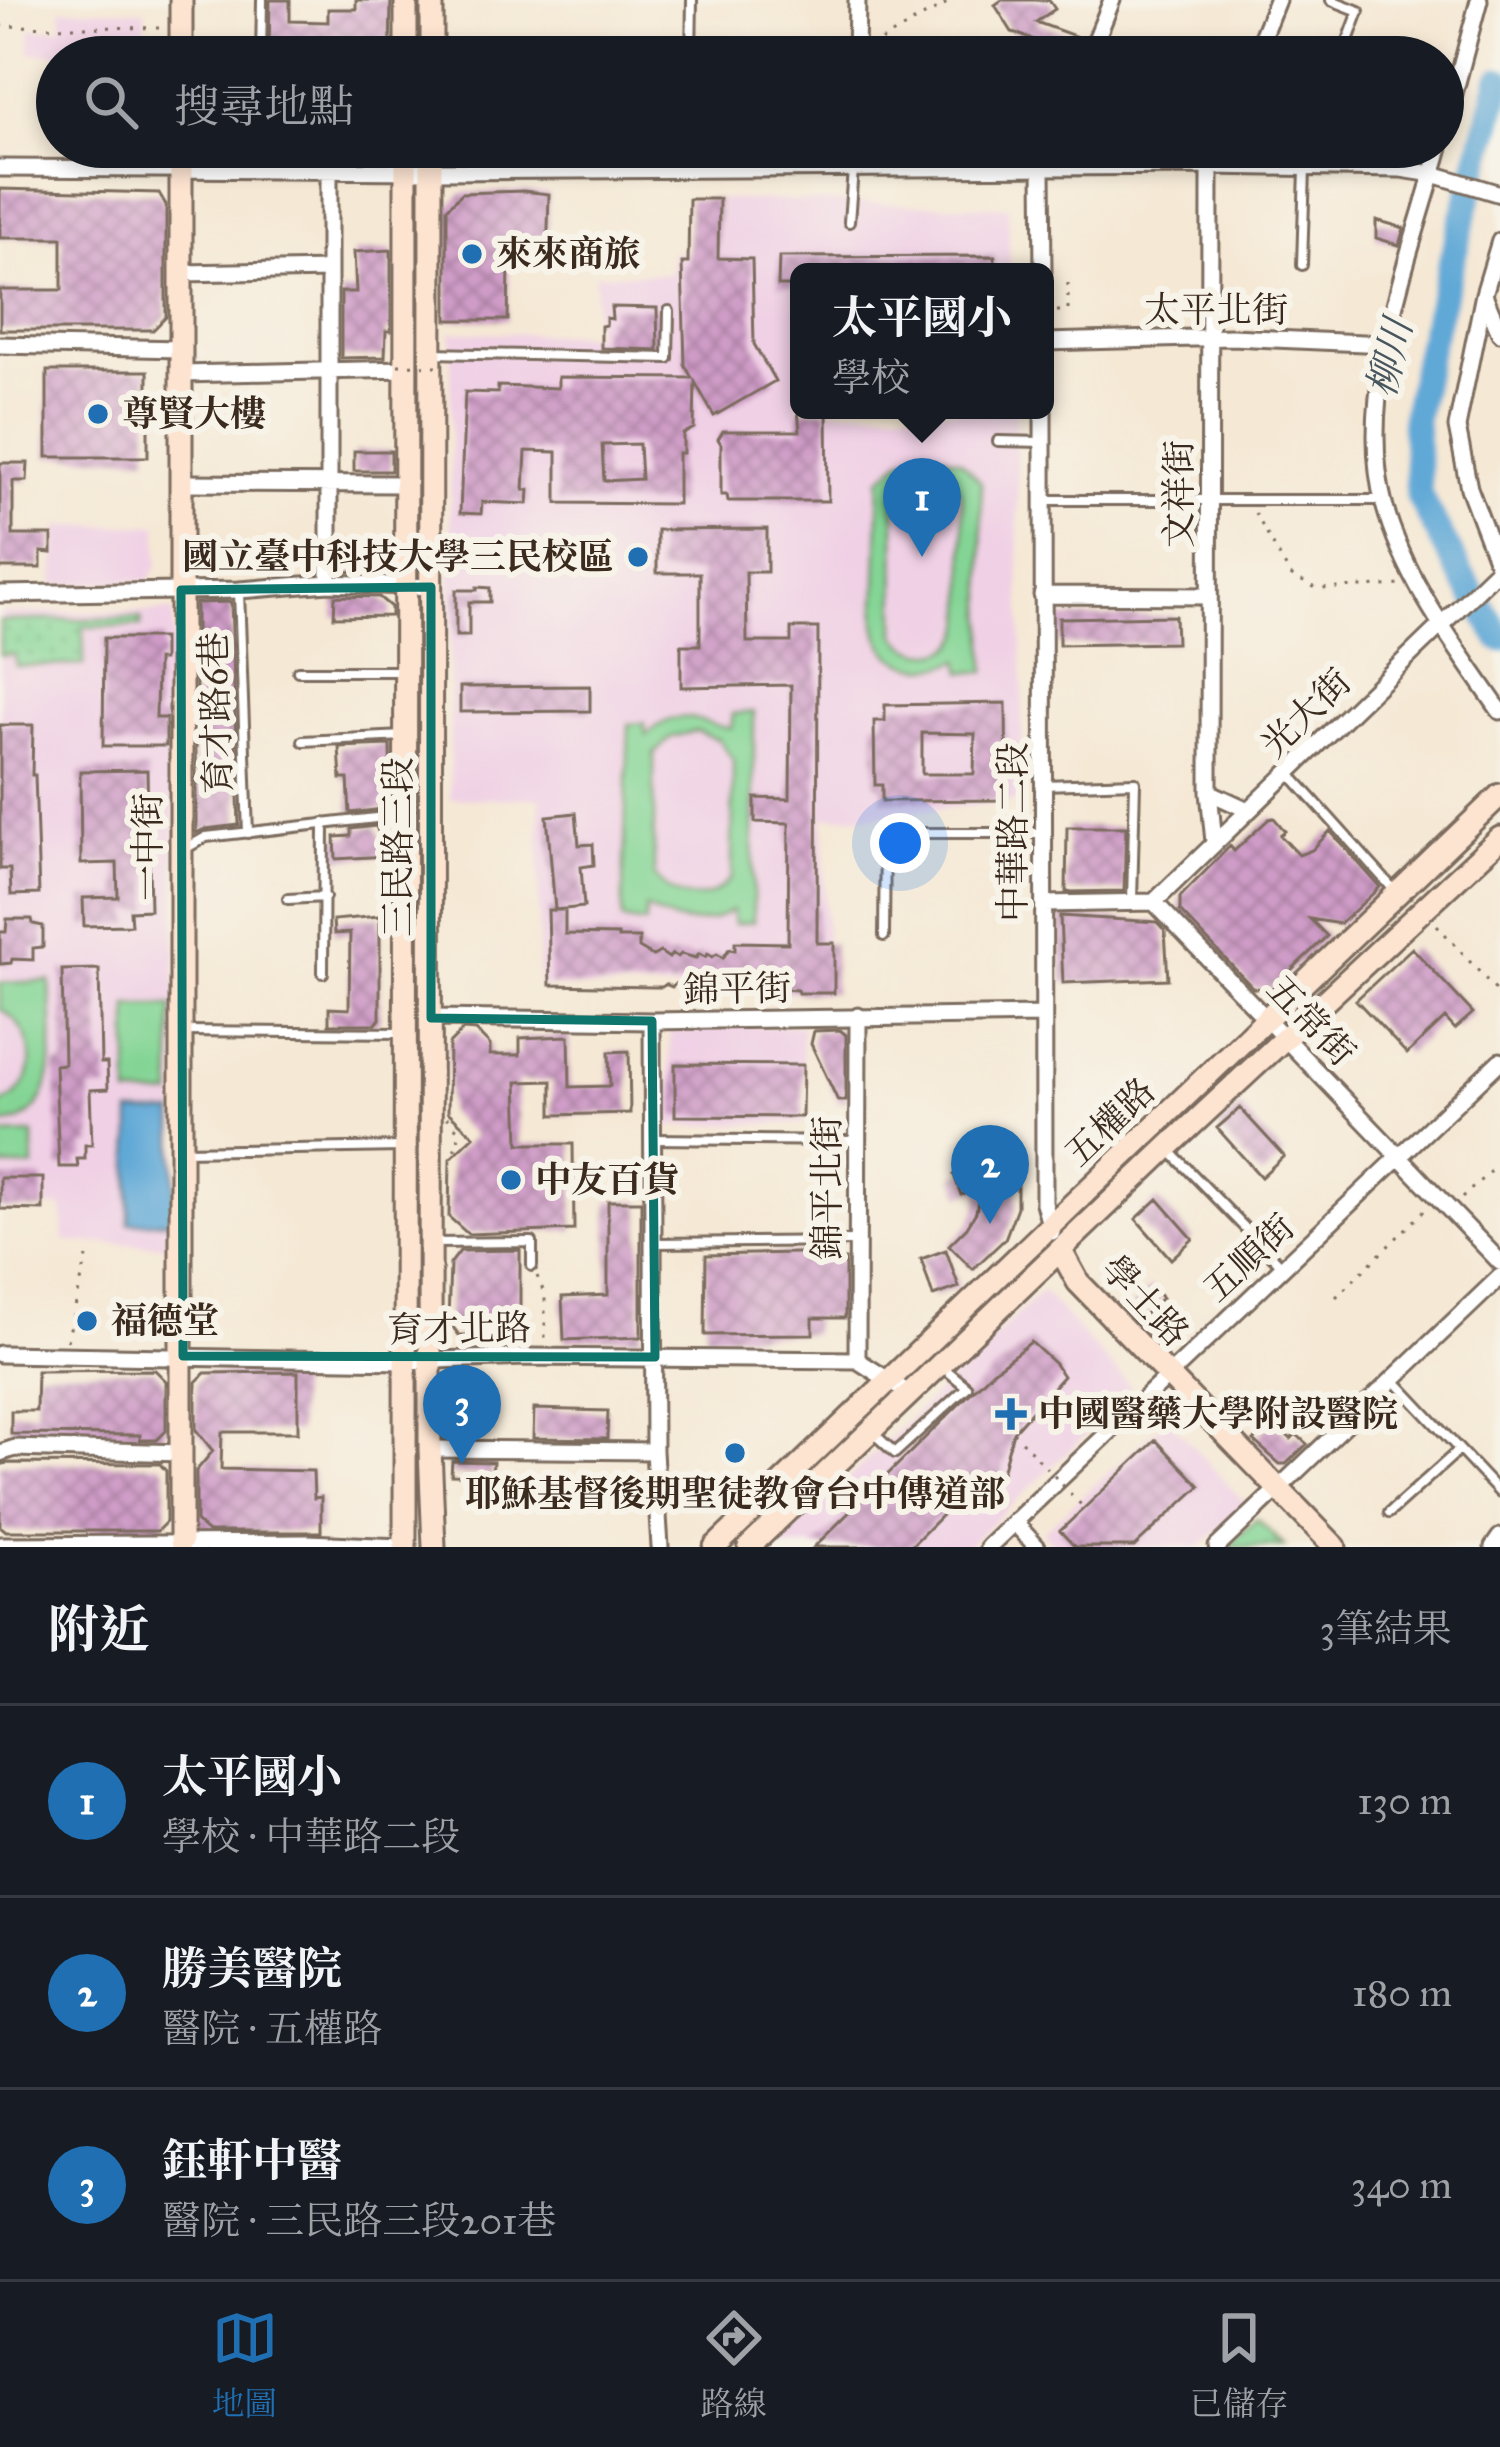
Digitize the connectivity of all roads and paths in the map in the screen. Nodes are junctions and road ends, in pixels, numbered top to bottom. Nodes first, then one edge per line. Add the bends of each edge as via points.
1 (182, 0) edge
2 (262, 0) edge
3 (406, 0) edge
4 (432, 0) edge
5 (692, 0) edge
6 (857, 0) edge
7 (952, 0) edge
8 (1112, 0) edge
9 (1277, 0) edge
10 (1331, 0) edge
11 (1479, 0) edge
12 (0, 26) edge
13 (182, 28) junction
14 (182, 36) edge
15 (261, 36) edge
16 (406, 36) edge
17 (432, 36) edge
18 (691, 36) edge
19 (856, 36) edge
20 (890, 36) edge
21 (1097, 36) edge
22 (1262, 36) edge
23 (1350, 36) edge
24 (1464, 48) edge
25 (36, 166) edge
26 (0, 168) edge
27 (182, 168) edge
28 (247, 168) edge
29 (431, 168) edge
30 (689, 168) edge
31 (1126, 168) edge
32 (1210, 168) edge
33 (1305, 168) edge
34 (1353, 168) edge
35 (1435, 168) edge
36 (853, 169) junction
37 (260, 170) joint
38 (329, 170) junction
39 (1042, 170) junction
40 (406, 171) junction
41 (689, 171) junction
42 (431, 172) junction
43 (1433, 174) junction
44 (1497, 193) edge
45 (849, 222) dead end
46 (1500, 241) edge
47 (1043, 263) edge
48 (1302, 265) dead end
49 (328, 270) junction
50 (183, 272) junction
51 (1068, 277) dead end
52 (1484, 294) junction
53 (669, 311) dead end
54 (1054, 311) edge
55 (1500, 333) edge
56 (1209, 338) junction
57 (1054, 342) edge
58 (1386, 344) junction
59 (0, 345) edge
60 (181, 349) junction
61 (435, 359) junction
62 (402, 367) junction
63 (328, 372) junction
64 (181, 374) junction
65 (1043, 419) edge
66 (998, 441) dead end
67 (1044, 442) junction
68 (182, 484) junction
69 (328, 484) junction
70 (406, 484) junction
71 (1043, 500) junction
72 (1208, 500) junction
73 (1251, 500) junction
74 (1383, 500) junction
75 (1497, 571) edge
76 (329, 584) junction
77 (1418, 584) junction
78 (405, 587) junction
79 (431, 587) junction
80 (181, 590) junction
81 (238, 590) junction
82 (0, 594) edge
83 (1042, 595) junction
84 (1209, 596) junction
85 (1441, 625) junction
86 (298, 671) dead end
87 (406, 671) junction
88 (1500, 711) edge
89 (406, 736) junction
90 (303, 741) dead end
91 (1288, 772) junction
92 (1043, 785) junction
93 (1209, 791) junction
94 (1500, 795) edge
95 (1248, 810) junction
96 (406, 815) junction
97 (324, 823) junction
98 (248, 833) junction
99 (1044, 833) junction
100 (1500, 838) edge
101 (1214, 842) junction
102 (182, 850) junction
103 (1397, 893) junction
104 (325, 897) junction
105 (287, 899) dead end
106 (1154, 902) junction
107 (1132, 903) junction
108 (1044, 904) junction
109 (1424, 910) junction
110 (884, 936) dead end
111 (323, 974) dead end
112 (1500, 995) edge
113 (858, 1016) junction
114 (1043, 1016) junction
115 (431, 1018) junction
116 (1267, 1018) junction
117 (652, 1021) junction
118 (182, 1030) junction
119 (404, 1033) junction
120 (1287, 1038) junction
121 (1500, 1061) edge
122 (651, 1139) junction
123 (857, 1141) junction
124 (405, 1147) junction
125 (1167, 1148) junction
126 (182, 1151) junction
127 (1399, 1159) junction
128 (1500, 1162) edge
129 (1443, 1204) junction
130 (1050, 1226) junction
131 (857, 1241) junction
132 (432, 1243) junction
133 (655, 1244) junction
134 (1061, 1251) junction
135 (87, 1257) dead end
136 (1500, 1262) edge
137 (532, 1266) joint
138 (1283, 1267) junction
139 (1500, 1277) edge
140 (1336, 1297) dead end
141 (545, 1345) dead end
142 (0, 1354) edge
143 (64, 1355) junction
144 (183, 1356) junction
145 (655, 1357) junction
146 (432, 1359) junction
147 (857, 1360) junction
148 (405, 1361) junction
149 (941, 1365) junction
150 (1169, 1375) junction
151 (1393, 1379) junction
152 (889, 1380) junction
153 (910, 1394) junction
154 (871, 1431) junction
155 (1013, 1432) dead end
156 (430, 1449) junction
157 (1459, 1450) junction
158 (654, 1451) junction
159 (0, 1453) edge
160 (181, 1453) junction
161 (1278, 1488) junction
162 (1500, 1493) edge
163 (1084, 1508) dead end
164 (1389, 1514) dead end
165 (1014, 1522) junction
166 (1500, 1538) edge
167 (0, 1545) edge
168 (182, 1545) edge
169 (308, 1545) edge
170 (403, 1547) edge
171 (434, 1547) edge
172 (660, 1547) edge
173 (715, 1547) edge
174 (748, 1547) edge
175 (988, 1547) edge
176 (1037, 1547) edge
177 (1217, 1547) edge
178 (1335, 1547) edge
179 (1493, 1547) edge

1 - 13 main road
2 - 15 lane
3 - 16 main road
4 - 17 main road
5 - 18 lane
6 - 19 street
7 - 20 path
8 - 21 street
9 - 22 street
10 - 23 lane via 1359,11
11 - 24 street
12 - 13 path
13 - 14 main road
25 - 26 street
27 - 50 main road, 一中街
28 - 37 street
29 - 42 main road, 三民路三段
30 - 41 lane
31 - 39 street
32 - 56 street, 文祥街
33 - 48 lane
34 - 43 street
35 - 43 street
36 - 39 street
36 - 41 street
36 - 45 lane
37 - 38 street
38 - 40 street
38 - 49 street
39 - 47 street
40 - 42 street
40 - 62 main road, 三民路三段
41 - 42 street
42 - 61 main road, 三民路三段
43 - 44 street
43 - 58 street
46 - 52 street
49 - 50 street
49 - 63 street
50 - 60 main road, 一中街
51 - 54 path via 1068,311
52 - 55 street
52 - 75 street via 1457,427
53 - 61 lane via 668,358
56 - 57 street, 太平北街
56 - 58 street, 太平北街
56 - 72 street, 文祥街
58 - 74 street via 1376,422
59 - 60 street
60 - 64 main road, 一中街
61 - 62 path, bridge
61 - 79 main road, 三民路三段
62 - 63 street
62 - 70 main road, 三民路三段
63 - 64 street
63 - 69 street
64 - 68 main road, 一中街
65 - 67 street, 中華路二段
66 - 67 lane
67 - 71 street, 中華路二段
68 - 69 street
68 - 80 main road, 一中街
69 - 70 street
69 - 76 street
70 - 78 main road, 三民路三段
71 - 72 lane
71 - 83 street, 中華路二段
72 - 73 lane
72 - 84 street, 文祥街
73 - 74 lane
73 - 77 path via 1290,575 1318,590
74 - 77 street
75 - 85 street, 光大街
76 - 78 street
76 - 81 street
77 - 85 street
78 - 79 street
78 - 87 main road, 三民路三段
79 - 115 main road, 三民路三段
80 - 81 street
80 - 82 street
80 - 102 main road, 一中街
81 - 98 lane, 育才路6巷
83 - 84 street
83 - 92 street, 中華路二段
84 - 93 street, 文祥街
85 - 88 street
85 - 91 street, 光大街
86 - 87 lane
87 - 89 main road, 三民路三段
89 - 90 lane
89 - 96 main road, 三民路三段
91 - 95 street, 光大街
91 - 103 lane
92 - 99 street, 中華路二段
92 - 107 lane via 1135,782
93 - 95 street
93 - 101 street, 文祥街
94 - 103 main road, 五權路
95 - 101 street, 光大街
96 - 97 lane
96 - 119 main road, 三民路三段
97 - 98 lane
97 - 104 lane
98 - 102 lane via 206,837
99 - 108 street, 中華路二段
99 - 110 lane via 885,833
100 - 109 main road, 五權路
101 - 106 street, 光大街
102 - 118 main road, 一中街
103 - 116 main road, 五權路
104 - 105 lane
104 - 111 lane
106 - 107 street
106 - 116 street, 五常街
107 - 108 street
108 - 114 street, 中華路二段
109 - 112 path
109 - 120 main road, 五權路
113 - 114 street, 錦平街
113 - 117 street, 錦平街
113 - 123 street, 錦平北街
114 - 130 street, 中華路二段
115 - 117 street, 錦平街
115 - 132 main road, 三民路三段
116 - 120 street, 五常街
116 - 130 main road, 五權路
117 - 122 street
118 - 119 lane
118 - 126 main road, 一中街
119 - 124 main road, 三民路三段
120 - 125 main road, 五權路
120 - 127 street, 五常街
121 - 127 street, 五順街
122 - 123 lane
122 - 133 street
123 - 131 street, 錦平北街
124 - 126 lane
124 - 148 main road, 三民路三段
125 - 134 main road, 五權路
125 - 138 lane
126 - 144 main road, 一中街
127 - 129 street, 五常街
127 - 138 street, 五順街
128 - 129 path
129 - 136 street, 五常街
129 - 140 path
130 - 134 street, 中華路二段
130 - 152 main road, 五權路
131 - 133 lane
131 - 147 street, 錦平北街
132 - 137 lane via 532,1242
132 - 146 main road, 三民路三段
133 - 145 street
134 - 149 main road, 五權路
134 - 150 main road, 學士路 via 1078,1282
135 - 143 path
137 - 141 path via 544,1294
138 - 150 street, 五順街
139 - 151 street
142 - 143 street, 育才北路
143 - 144 street, 育才北路
144 - 148 street, 育才北路
144 - 160 main road, 一中街
145 - 146 street, 育才北路
145 - 147 street, 育才北路
145 - 158 street
146 - 148 street, 育才北路
146 - 156 main road, 三民路三段
147 - 152 street
148 - 170 main road, 三民路三段
149 - 153 main road, 五權路
149 - 154 lane via 967,1387 895,1454
150 - 161 main road, 學士路
150 - 165 street, 五順街
151 - 157 lane
151 - 161 street
152 - 153 street
152 - 173 main road, 五權路
153 - 154 main road, 五權路
154 - 174 main road, 五權路
155 - 163 path, bridge
156 - 158 street
156 - 171 main road, 三民路三段
157 - 162 lane
157 - 164 lane
158 - 172 street
159 - 160 street
160 - 168 main road, 一中街
161 - 177 street
161 - 178 main road, 學士路
165 - 175 street, 五順街
165 - 176 street
166 - 179 street
167 - 168 street
168 - 169 street
169 - 170 street

